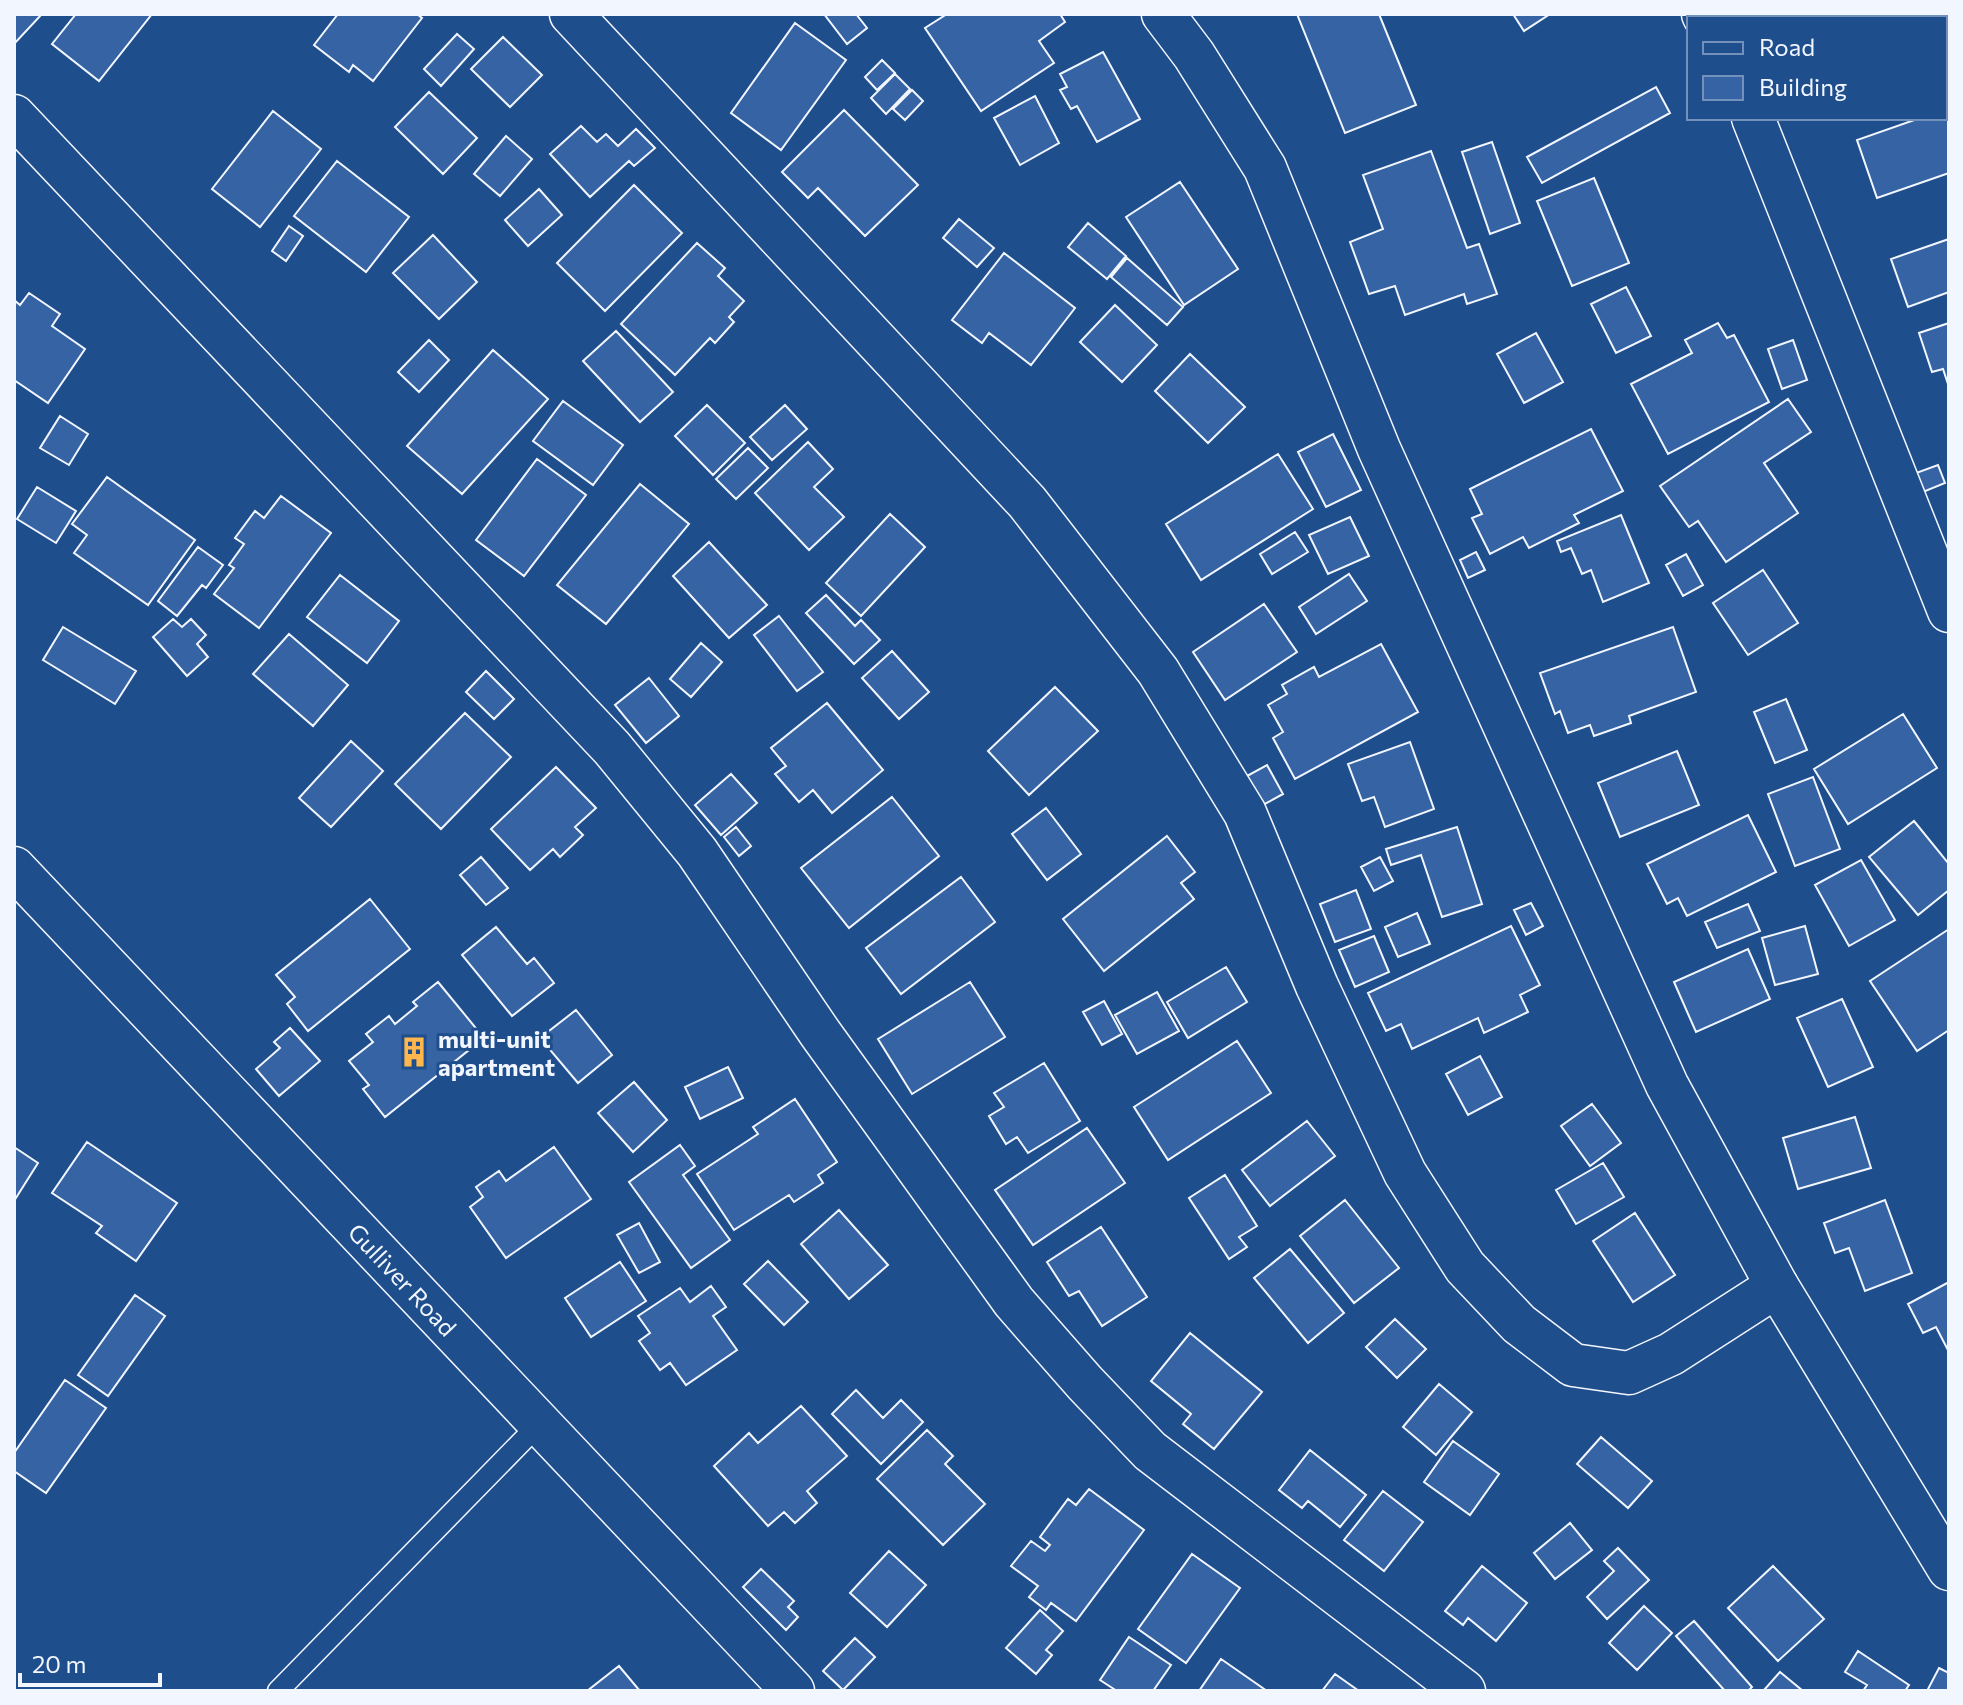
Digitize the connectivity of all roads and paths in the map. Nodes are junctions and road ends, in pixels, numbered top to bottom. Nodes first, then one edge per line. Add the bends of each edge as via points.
1 (571, 14) edge
2 (1163, 14) edge
3 (14, 116) edge
4 (1754, 120) edge
5 (1949, 611) edge
6 (14, 868) edge
7 (1777, 1286) junction
8 (538, 1425) junction
9 (1949, 1569) edge
10 (278, 1691) edge
11 (793, 1691) edge
12 (1464, 1691) edge

1 - 7 street via 1027,502 1158,671 1245,813 1317,986 1405,1173 1465,1267 1519,1324 1573,1365 1629,1373 1671,1354
2 - 7 street via 1265,168 1379,449 1667,1085
3 - 12 street via 612,748 697,852 1014,1302 1085,1383 1150,1451
4 - 5 street
6 - 8 street, Gulliver Road
7 - 9 street
8 - 10 lane
8 - 11 street, Gulliver Road

